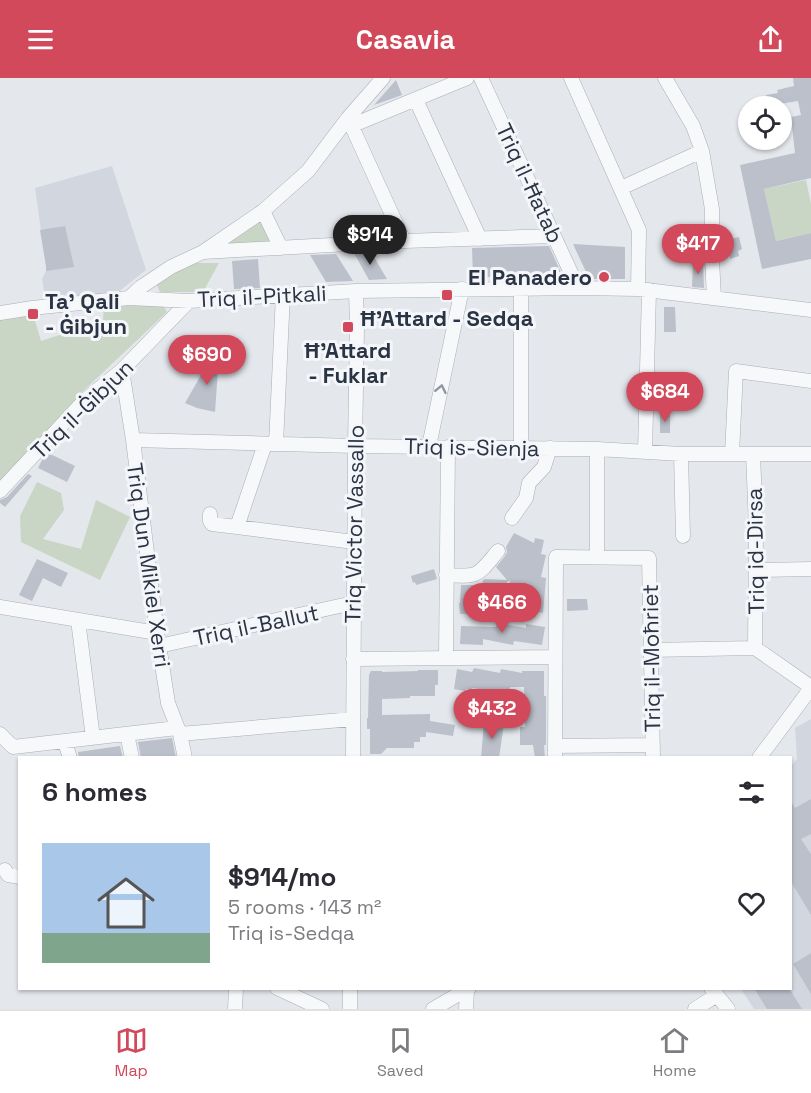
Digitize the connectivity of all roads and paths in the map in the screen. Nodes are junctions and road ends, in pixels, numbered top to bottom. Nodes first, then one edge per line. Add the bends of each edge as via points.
1 (383, 78) edge
2 (467, 78) edge
3 (481, 78) edge
4 (665, 78) edge
5 (577, 80) edge
6 (416, 100) junction
7 (350, 122) junction
8 (702, 151) junction
9 (621, 188) junction
10 (263, 211) junction
11 (554, 236) junction
12 (480, 239) junction
13 (404, 241) junction
14 (280, 248) junction
15 (203, 252) junction
16 (578, 288) junction
17 (462, 289) junction
18 (521, 289) junction
19 (644, 290) junction
20 (356, 291) junction
21 (283, 294) junction
22 (129, 298) junction
23 (714, 298) junction
24 (189, 301) junction
25 (0, 313) edge
26 (810, 313) edge
27 (123, 370) junction
28 (811, 381) edge
29 (133, 440) junction
30 (271, 444) junction
31 (355, 446) junction
32 (429, 446) junction
33 (448, 447) junction
34 (521, 448) junction
35 (550, 448) junction
36 (597, 448) junction
37 (645, 452) junction
38 (681, 454) junction
39 (732, 454) junction
40 (753, 454) junction
41 (811, 454) edge
42 (0, 491) edge
43 (210, 514) dead end
44 (512, 518) dead end
45 (237, 527) junction
46 (683, 536) dead end
47 (354, 542) junction
48 (498, 551) dead end
49 (597, 557) junction
50 (811, 569) edge
51 (757, 570) junction
52 (446, 575) junction
53 (353, 603) junction
54 (0, 607) edge
55 (78, 620) junction
56 (158, 639) junction
57 (755, 648) junction
58 (650, 650) junction
59 (446, 657) junction
60 (555, 657) junction
61 (353, 658) junction
62 (811, 688) edge
63 (353, 719) junction
64 (179, 731) junction
65 (0, 734) edge
66 (127, 734) junction
67 (93, 738) junction
68 (64, 742) junction
69 (653, 751) edge
70 (555, 752) edge
71 (69, 756) edge
72 (132, 756) edge
73 (185, 756) edge
74 (353, 756) edge
75 (760, 756) edge
76 (5, 870) dead end
77 (18, 877) edge
78 (236, 990) edge
79 (281, 990) edge
80 (350, 990) edge
81 (466, 990) edge
82 (468, 990) edge
83 (714, 992) edge
84 (235, 1009) edge
85 (322, 1009) edge
86 (350, 1009) edge
87 (433, 1009) edge
88 (466, 1009) edge
89 (695, 1009) edge
90 (728, 1009) edge

1 - 7 street
2 - 6 street
3 - 11 street, Triq il-Ħatab
4 - 8 street via 693,126
5 - 9 street
6 - 7 street
6 - 12 street
7 - 10 street via 308,171
7 - 13 street
8 - 9 street
8 - 23 street via 712,209
9 - 19 street via 639,230
10 - 14 street
10 - 15 street
11 - 12 street
11 - 16 street, Triq il-Ħatab
12 - 13 street
13 - 14 street
14 - 15 street
15 - 22 street via 171,267
16 - 18 street, Triq il-Pitkali
16 - 19 street, Triq il-Pitkali
17 - 18 street, Triq il-Pitkali
17 - 20 street, Triq il-Pitkali
32 -> 17 street
18 - 34 street
19 - 23 street, Triq il-Pitkali
19 - 37 street
20 - 21 street, Triq il-Pitkali
20 - 31 street, Triq Victor Vassallo
21 - 24 street, Triq il-Pitkali
21 - 30 street
22 - 24 street, Triq il-Pitkali
22 - 25 street, Triq il-Pitkali
23 - 26 street, Triq il-Pitkali
24 - 27 street, Triq il-Ġibjun
27 - 29 street, Triq Dun Mikiel Xerri
27 - 42 street, Triq il-Ġibjun via 85,399
28 - 39 street via 736,371
29 - 30 street, Triq is-Sienja
29 - 56 street, Triq Dun Mikiel Xerri
30 - 31 street, Triq is-Sienja
30 - 45 street
31 - 32 street, Triq is-Sienja
31 - 47 street, Triq Victor Vassallo
32 - 33 street, Triq is-Sienja
33 - 34 street, Triq is-Sienja
33 - 52 street
34 - 35 street, Triq is-Sienja
35 - 36 street, Triq is-Sienja
35 - 44 street via 544,467 529,483 526,498
36 - 37 street, Triq is-Sienja
36 - 49 street
37 - 38 street, Triq is-Sienja
38 - 39 street, Triq is-Sienja
38 - 46 street
39 - 40 street, Triq is-Sienja
40 - 41 street, Triq is-Sienja
40 - 51 street, Triq id-Dirsa
43 - 45 street via 212,524
45 - 47 street
47 - 53 street, Triq Victor Vassallo
48 - 52 street via 475,576
49 - 58 street, Triq il-Moħriet via 650,558
49 - 60 street via 556,557
50 - 51 street
51 - 57 street, Triq id-Dirsa
52 - 59 street
53 - 56 street, Triq il-Ballut
53 - 61 street, Triq Victor Vassallo
54 - 55 street
55 - 56 street
55 - 67 street
56 - 64 street, Triq Dun Mikiel Xerri via 168,703
57 - 58 street
57 - 62 street
58 - 69 street, Triq il-Moħriet
59 - 60 street
59 - 61 street
60 - 70 street
61 - 63 street, Triq Victor Vassallo
62 - 75 street
63 - 64 street
63 - 74 street, Triq Victor Vassallo
64 - 66 street
64 - 73 street, Triq Dun Mikiel Xerri
65 - 68 street via 14,747
66 - 67 street
66 - 72 street
67 - 68 street
68 - 71 street
69 - 70 street
76 - 77 street via 8,875
78 - 84 street
79 - 85 street
80 - 86 street
81 - 87 street
82 - 88 street
83 - 89 street
83 - 90 street

